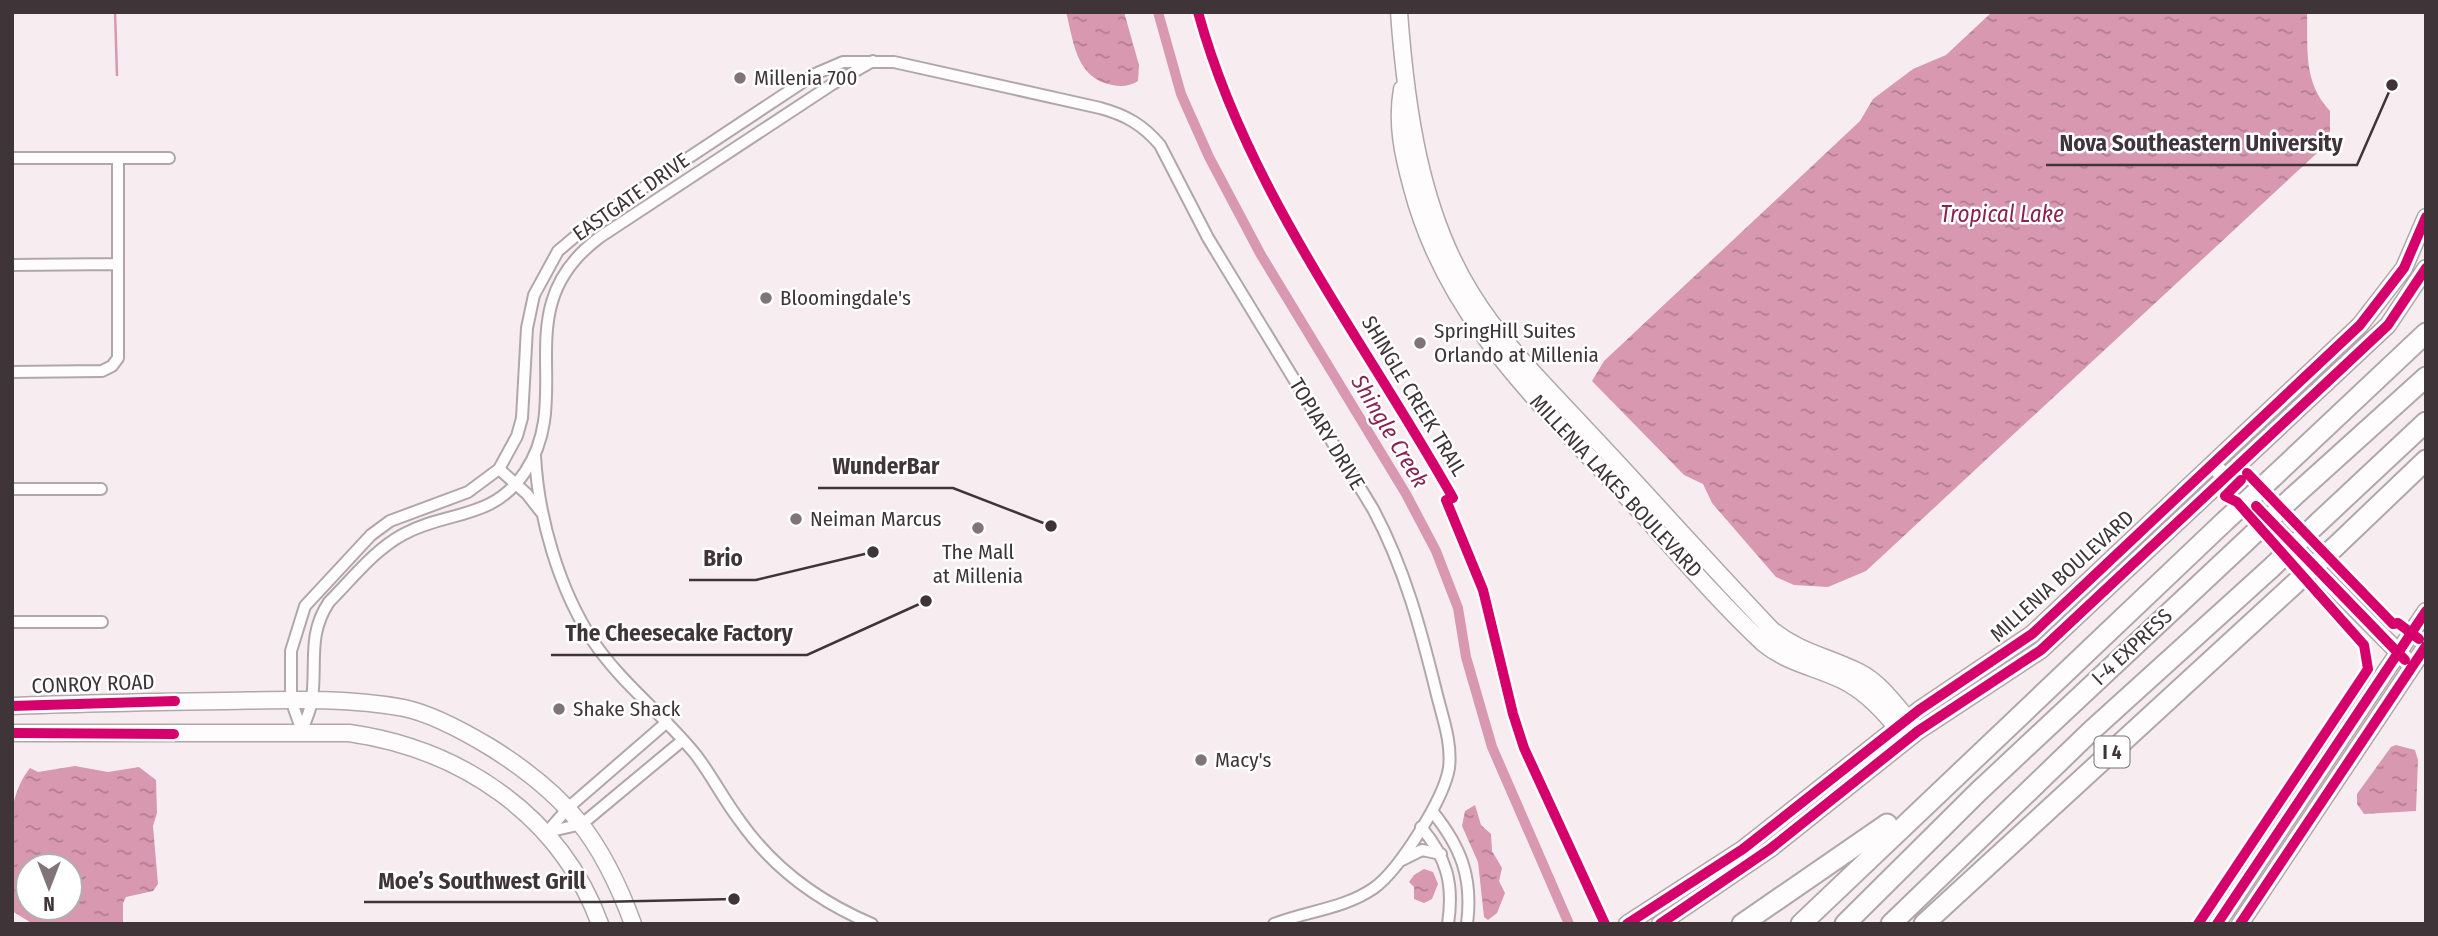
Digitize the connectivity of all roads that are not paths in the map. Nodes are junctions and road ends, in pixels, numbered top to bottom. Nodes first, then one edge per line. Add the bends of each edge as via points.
1 (1399, 12) edge
2 (873, 61) junction
3 (1101, 108) joint
4 (12, 158) edge
5 (118, 158) junction
6 (169, 158) dead end
7 (2426, 217) edge
8 (2421, 248) edge
9 (118, 264) junction
10 (12, 265) edge
11 (2426, 268) edge
12 (2426, 333) edge
13 (12, 372) edge
14 (2426, 377) edge
15 (2426, 422) edge
16 (535, 452) junction
17 (2216, 460) junction
18 (2426, 460) edge
19 (499, 469) junction
20 (2229, 477) junction
21 (515, 484) junction
22 (12, 489) edge
23 (102, 489) dead end
24 (548, 528) junction
25 (2426, 611) edge
26 (12, 622) edge
27 (102, 622) dead end
28 (2426, 646) edge
29 (2398, 653) junction
30 (2413, 667) junction
31 (291, 700) junction
32 (312, 700) junction
33 (12, 706) edge
34 (667, 722) junction
35 (1908, 729) junction
36 (302, 731) junction
37 (12, 733) edge
38 (683, 740) junction
39 (1942, 791) junction
40 (569, 807) junction
41 (1432, 811) junction
42 (582, 824) junction
43 (1421, 827) junction
44 (547, 832) junction
45 (1441, 854) junction
46 (1395, 866) junction
47 (600, 924) edge
48 (633, 924) edge
49 (872, 924) edge
50 (1274, 924) edge
51 (1448, 924) edge
52 (1467, 924) edge
53 (1627, 924) edge
54 (1660, 924) edge
55 (1742, 924) edge
56 (1801, 924) edge
57 (1845, 924) edge
58 (1891, 924) edge
59 (1924, 924) edge
60 (2217, 924) edge
61 (2240, 924) edge

1 - 35 street, MILLENIA LAKES BOULEVARD via 1404,80 1400,135 1420,220 1445,277 1482,336 1532,396 1763,643 1804,667 1841,680
2 - 3 street, EASTGATE DRIVE
2 - 16 street, EASTGATE DRIVE via 600,237 575,259 552,297 545,323 544,414
2 - 19 street, EASTGATE DRIVE via 843,62 816,74 568,240 549,263 534,296 527,328 522,418
3 - 41 street, TOPIARY DRIVE via 1135,122 1160,145 1213,247 1386,534 1418,615 1447,735 1446,782
4 - 5 street
5 - 6 street
5 - 9 street
7 - 8 street, MILLENIA BOULEVARD
8 - 17 street, MILLENIA BOULEVARD via 2361,325
9 - 10 street
9 - 13 street via 119,349 112,366 97,372
11 - 20 street, MILLENIA BOULEVARD via 2388,325
12 - 39 highway, bridge
14 - 57 highway, I-4 EXPRESS, bridge via 1978,792
15 - 58 highway, I-4 EXPRESS, bridge via 2091,731
16 - 21 street, EASTGATE DRIVE
16 - 24 street
17 - 20 street
17 - 35 street, MILLENIA BOULEVARD via 2032,634
18 - 59 highway, I 4, bridge
19 - 21 street
19 - 31 street, EASTGATE DRIVE via 468,492 390,521 318,589 305,606 294,638
20 - 29 street
20 - 35 street, MILLENIA BOULEVARD via 2042,650
21 - 24 street via 534,502
21 - 32 street, EASTGATE DRIVE via 476,511 422,526 390,542 329,602 313,640
22 - 23 street
24 - 34 street via 567,588 594,642
25 - 29 street
26 - 27 street
28 - 30 street
29 - 30 street
29 - 60 street
30 - 61 street
31 - 32 street, CONROY ROAD
31 - 33 street, CONROY ROAD
31 - 36 street
32 - 36 street, EASTGATE DRIVE
32 - 40 street, CONROY ROAD via 405,709 438,720 514,762
34 - 38 street
34 - 40 street
35 - 53 street, MILLENIA BOULEVARD via 1757,839
35 - 54 street, MILLENIA BOULEVARD via 1763,854
36 - 37 street
36 - 44 street via 389,738 422,749 494,786
38 - 42 street
38 - 49 street via 762,849 813,892
39 - 55 highway via 1900,814
39 - 56 highway
40 - 42 street, CONROY ROAD
40 - 44 street
41 - 43 street, TOPIARY DRIVE
41 - 52 street via 1456,843 1467,870
42 - 44 street
42 - 48 street, CONROY ROAD via 622,893
43 - 45 street
43 - 46 street, TOPIARY DRIVE
44 - 47 street via 590,897
45 - 46 street, TOPIARY DRIVE via 1413,852
45 - 51 street via 1451,883
46 - 50 street, TOPIARY DRIVE via 1363,895

